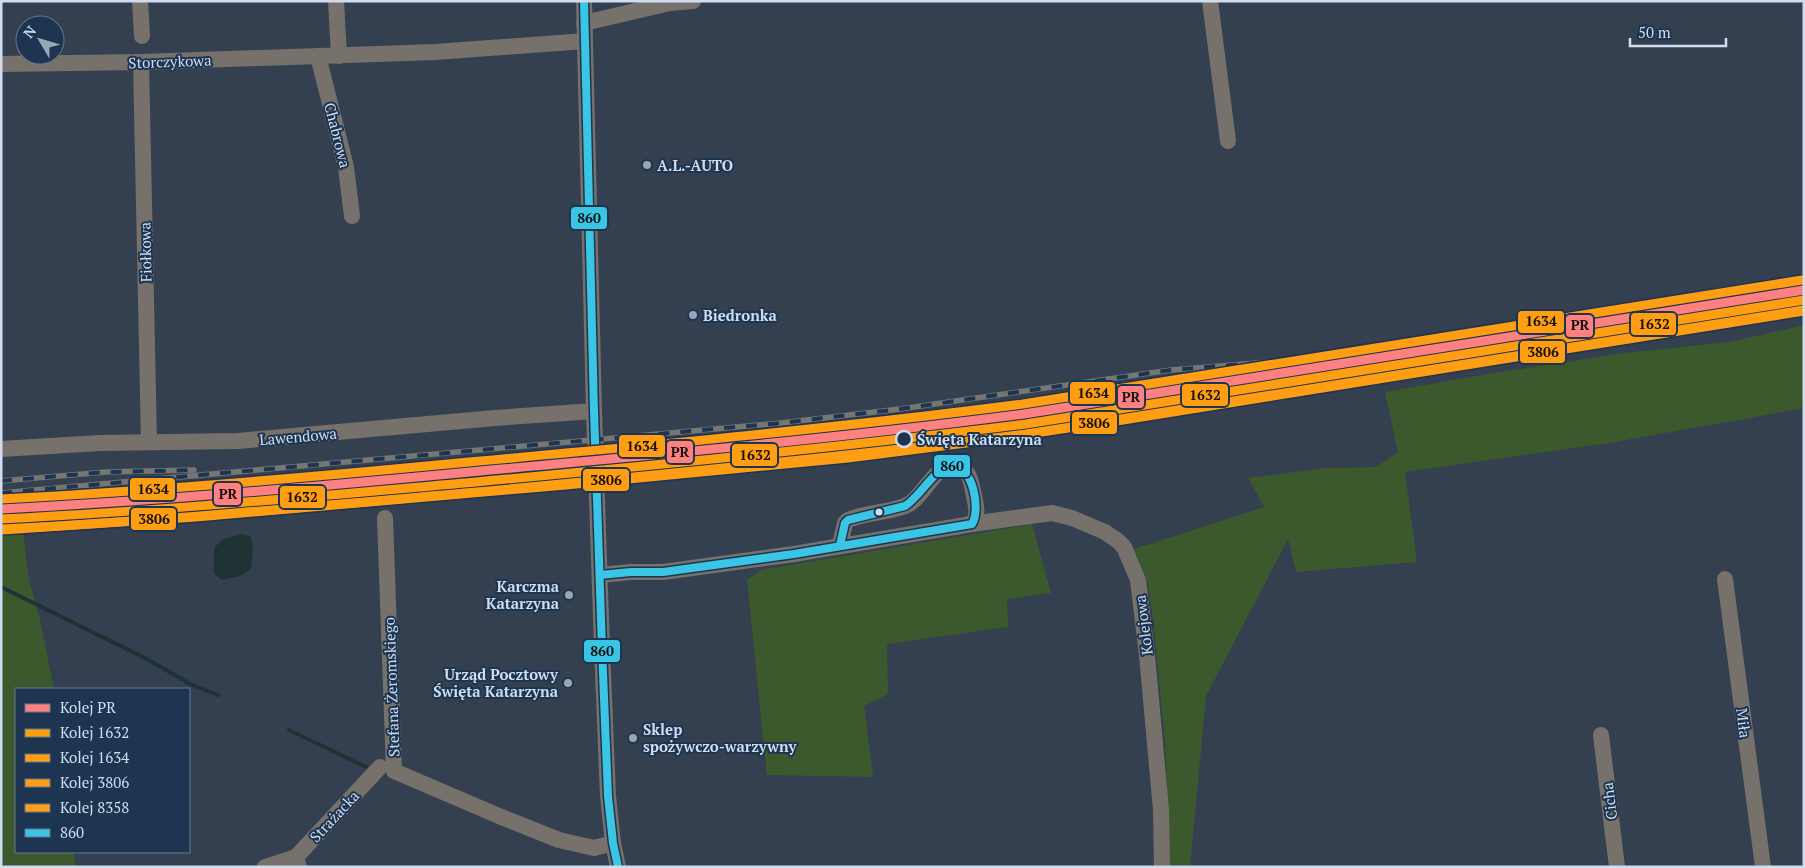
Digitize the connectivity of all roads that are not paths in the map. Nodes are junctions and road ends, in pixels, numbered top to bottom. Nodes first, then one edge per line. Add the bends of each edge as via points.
1 (140, 1) edge
2 (336, 1) edge
3 (584, 1) edge
4 (693, 1) edge
5 (1210, 1) edge
6 (584, 22) junction
7 (142, 36) dead end
8 (584, 41) junction
9 (318, 56) junction
10 (339, 56) junction
11 (141, 62) junction
12 (1, 64) edge
13 (1228, 141) dead end
14 (352, 216) dead end
15 (594, 411) junction
16 (149, 442) junction
17 (1, 449) edge
18 (385, 518) dead end
19 (972, 524) junction
20 (840, 545) junction
21 (600, 575) junction
22 (1725, 579) dead end
23 (1601, 735) dead end
24 (380, 767) dead end
25 (613, 843) junction
26 (297, 862) edge
27 (265, 867) edge
28 (618, 867) edge
29 (1162, 867) edge
30 (1617, 867) edge
31 (1762, 867) edge

1 - 7 street, Storczykowa
2 - 10 street
3 - 6 street
4 - 6 street
5 - 13 street
6 - 8 street
8 - 10 street, Storczykowa
8 - 15 street
9 - 10 street, Storczykowa
9 - 11 street, Storczykowa
9 - 14 street, Chabrowa via 346,167
11 - 12 street, Storczykowa
11 - 16 street, Fiołkowa
15 - 16 street, Lawendowa via 238,441
15 - 21 street
16 - 17 street, Lawendowa
18 - 25 street, Stefana Żeromskiego via 394,771 559,840 594,848
19 - 20 street, Kolejowa
19 - 20 street via 977,515 970,477 958,466 951,466 935,474 917,498 906,506 848,520
19 - 29 street, Kolejowa via 1052,513 1105,532 1124,547 1138,580 1147,655 1161,800
20 - 21 street, Kolejowa via 663,572
21 - 25 street via 608,796
22 - 31 street, Miła
23 - 30 street, Cicha
24 - 26 street, Strażacka
25 - 28 street
26 - 27 street

